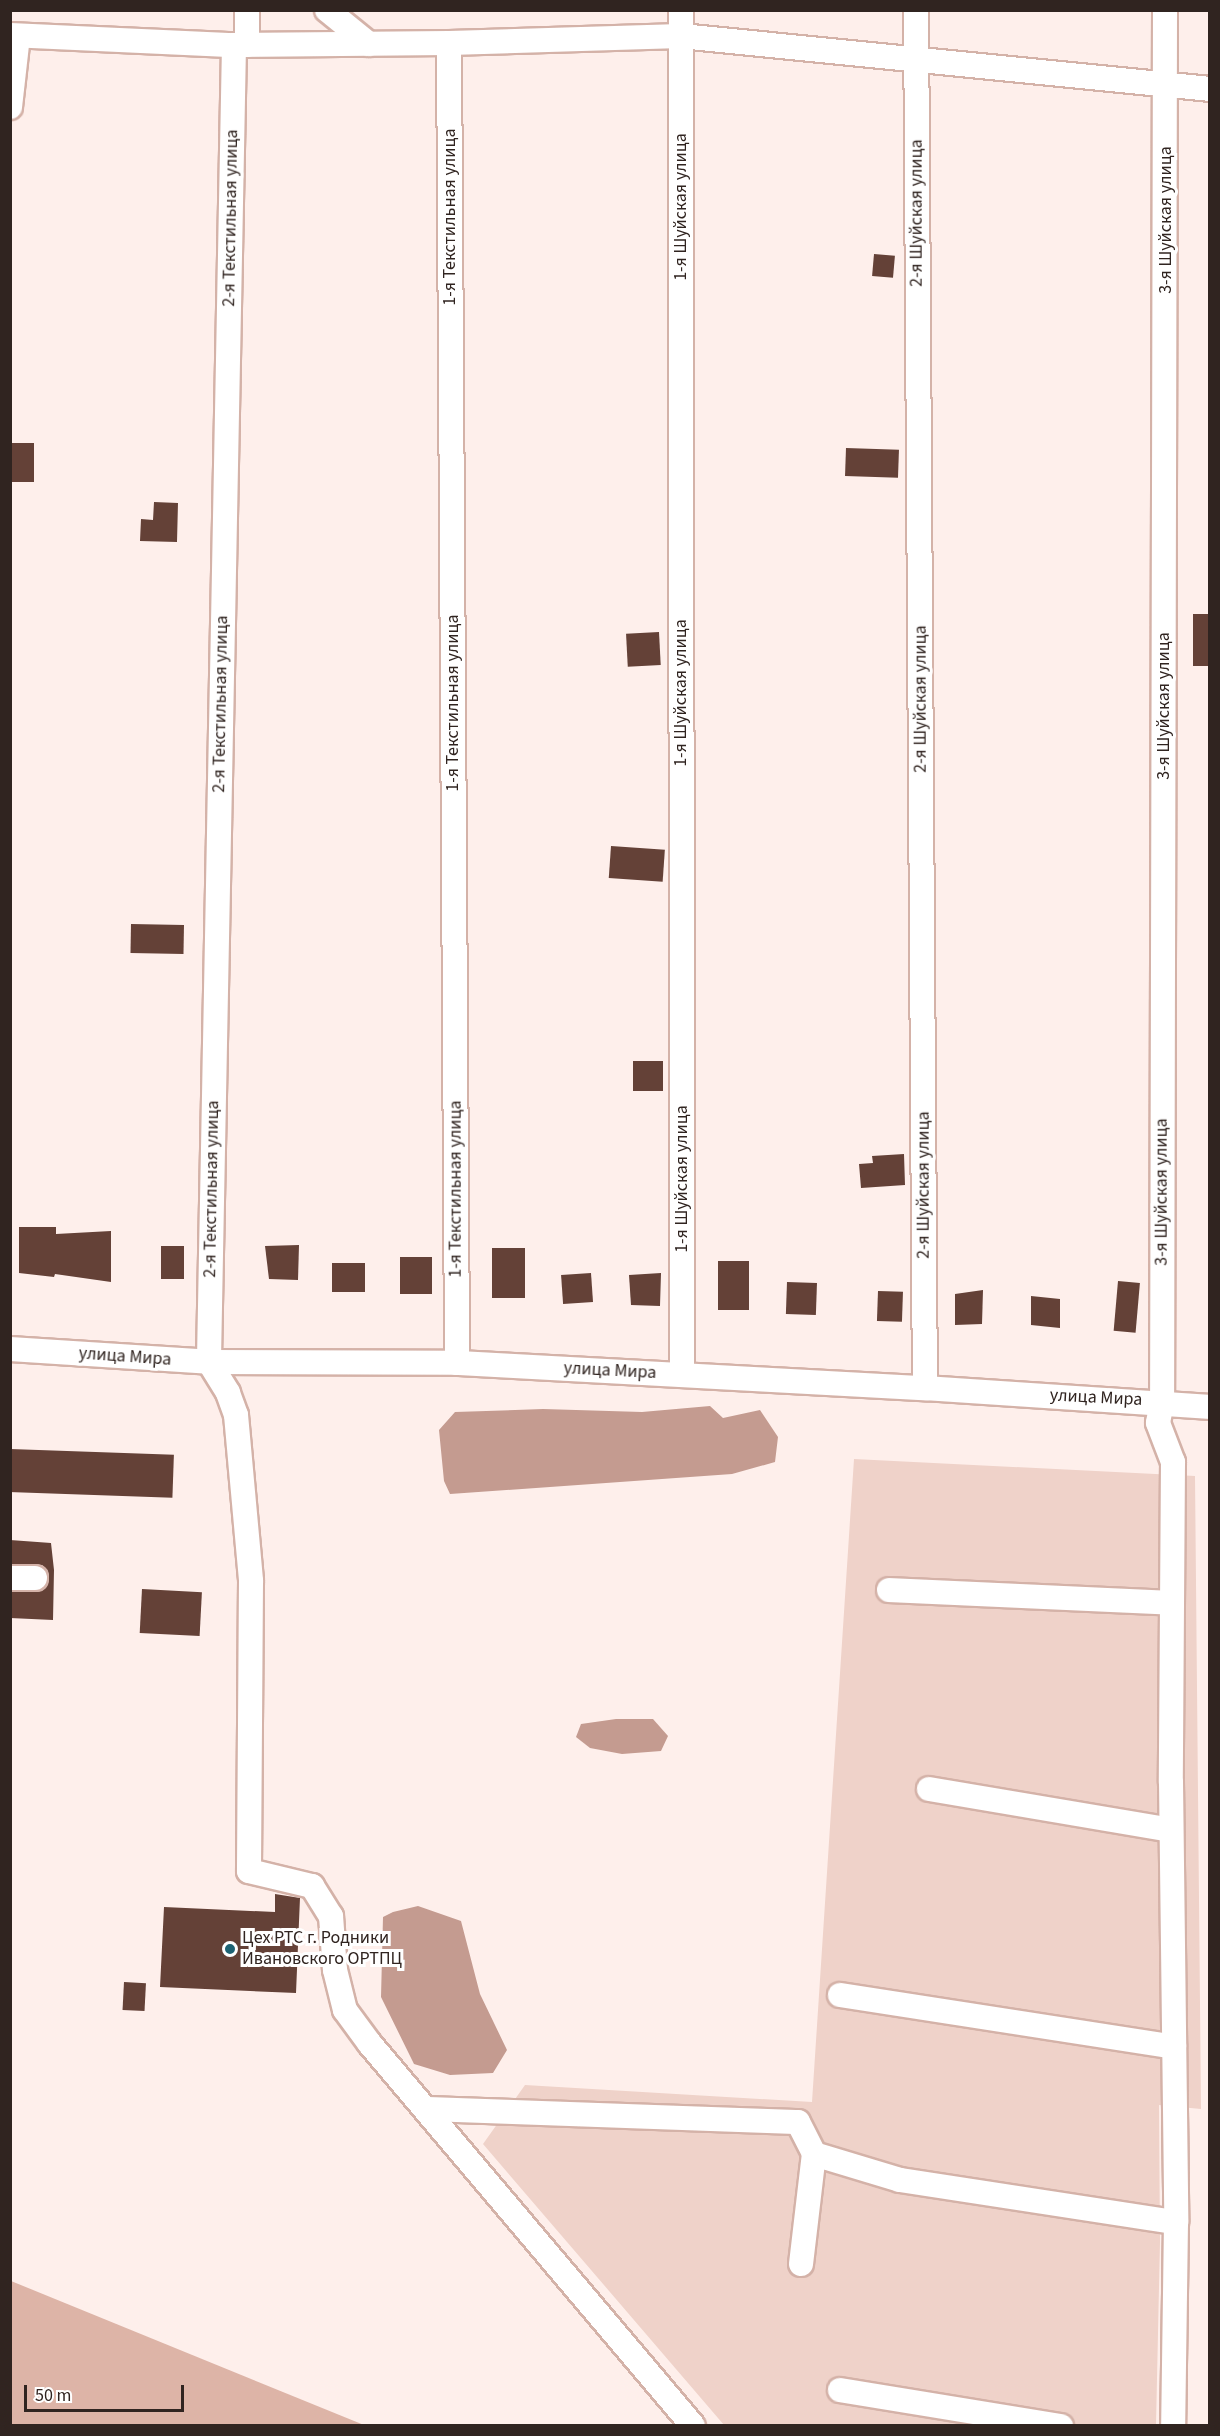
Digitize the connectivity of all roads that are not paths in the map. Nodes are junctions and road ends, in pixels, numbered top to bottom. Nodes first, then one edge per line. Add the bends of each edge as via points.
1 (247, 10) edge
2 (327, 10) edge
3 (681, 10) edge
4 (916, 10) edge
5 (1166, 10) edge
6 (14, 35) edge
7 (681, 36) junction
8 (449, 43) junction
9 (369, 44) junction
10 (241, 45) junction
11 (916, 61) junction
12 (1167, 86) junction
13 (1209, 89) edge
14 (10, 107) edge
15 (10, 1349) edge
16 (209, 1362) junction
17 (457, 1363) junction
18 (682, 1375) junction
19 (926, 1388) junction
20 (1162, 1402) junction
21 (1209, 1407) edge
22 (10, 1578) edge
23 (35, 1578) dead end
24 (889, 1590) dead end
25 (1172, 1603) junction
26 (929, 1789) dead end
27 (1171, 1830) junction
28 (840, 1995) dead end
29 (1174, 2047) junction
30 (426, 2109) junction
31 (814, 2154) junction
32 (1176, 2222) junction
33 (801, 2264) dead end
34 (840, 2390) dead end
35 (1000, 2421) edge
36 (693, 2426) edge
37 (1061, 2426) edge
38 (1173, 2426) edge

1 - 10 street, 2-я Текстильная улица
2 - 9 street
3 - 7 street, 1-я Шуйская улица
4 - 11 street, 2-я Шуйская улица
5 - 12 street, 3-я Шуйская улица
6 - 10 street
6 - 14 street
7 - 8 street
7 - 11 street
7 - 18 street, 1-я Шуйская улица
8 - 9 street
8 - 17 street, 1-я Текстильная улица
9 - 10 street
10 - 16 street, 2-я Текстильная улица
11 - 12 street
11 - 19 street, 2-я Шуйская улица
12 - 13 street
12 - 20 street, 3-я Шуйская улица
15 - 16 street, улица Мира
16 - 17 street, улица Мира
16 - 30 street via 236,1415 250,1569 249,1871 312,1886 331,1916 334,1970 345,2010
17 - 18 street, улица Мира
18 - 19 street, улица Мира
19 - 20 street, улица Мира
20 - 21 street, улица Мира
20 - 25 street, 3-я Шуйская улица via 1158,1423 1173,1462
22 - 23 street
24 - 25 street
25 - 27 street, 3-я Шуйская улица
26 - 27 street
27 - 29 street, 3-я Шуйская улица
28 - 29 street
29 - 32 street, 3-я Шуйская улица
30 - 31 street via 798,2122
30 - 36 street
31 - 32 street via 900,2180
31 - 33 street
32 - 38 street, 3-я Шуйская улица
34 - 35 street
35 - 37 street

